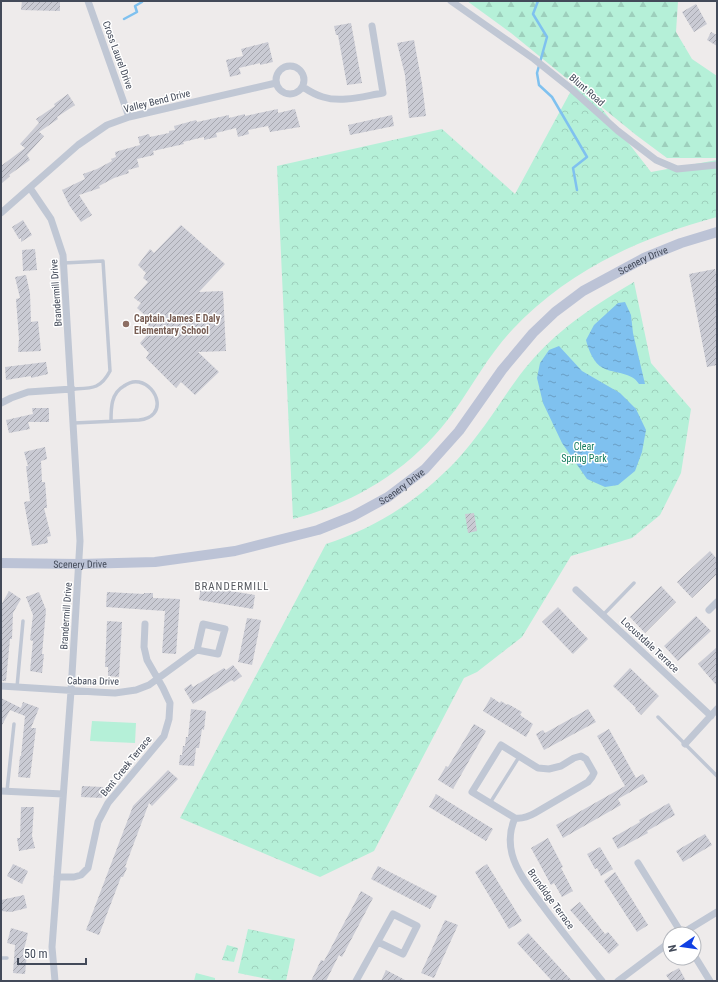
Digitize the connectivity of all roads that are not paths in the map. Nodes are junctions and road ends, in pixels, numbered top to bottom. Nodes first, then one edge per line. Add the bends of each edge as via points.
1 (88, 1) edge
2 (451, 1) edge
3 (372, 26) dead end
4 (276, 83) junction
5 (303, 87) junction
6 (129, 116) junction
7 (717, 165) edge
8 (30, 188) junction
9 (1, 213) edge
10 (717, 232) edge
11 (64, 263) junction
12 (72, 389) junction
13 (1, 403) edge
14 (111, 421) junction
15 (74, 423) junction
16 (1, 563) edge
17 (80, 564) junction
18 (634, 583) dead end
19 (576, 590) dead end
20 (717, 602) edge
21 (709, 610) dead end
22 (603, 615) junction
23 (23, 621) dead end
24 (145, 624) dead end
25 (197, 650) junction
26 (157, 678) junction
27 (1, 686) edge
28 (17, 687) junction
29 (71, 691) junction
30 (717, 709) edge
31 (711, 716) junction
32 (658, 718) dead end
33 (14, 724) dead end
34 (685, 744) junction
35 (519, 756) junction
36 (717, 776) edge
37 (4, 791) edge
38 (63, 794) junction
39 (490, 803) junction
40 (515, 818) junction
41 (638, 863) dead end
42 (57, 877) junction
43 (717, 912) edge
44 (676, 926) edge
45 (694, 926) edge
46 (378, 942) junction
47 (662, 948) edge
48 (1, 958) edge
49 (7, 958) dead end
50 (701, 966) edge
51 (55, 981) edge
52 (356, 981) edge
53 (602, 981) edge
54 (618, 981) edge
55 (710, 981) edge

1 - 6 street, Cross Laurel Drive
2 - 7 street, Blunt Road via 535,59 618,131 656,160 677,169
3 - 5 street via 383,93 354,98 330,98
4 - 5 street via 281,92 291,95 298,93
4 - 5 street via 278,72 285,67 295,66 304,75
4 - 6 street, Valley Bend Drive
6 - 8 street, Valley Bend Drive via 107,125 78,144
8 - 9 street, Valley Bend Drive
8 - 11 street, Brandermill Drive via 51,220
10 - 17 street, Scenery Drive via 644,258 583,291 555,312 533,333 502,370 459,431 425,469 388,497 353,516 318,530 235,551 155,562
11 - 12 street, Brandermill Drive
11 - 12 lane via 103,261 110,371 105,380 95,387
12 - 13 street via 28,392
12 - 15 street, Brandermill Drive
14 - 14 lane via 147,419 155,413 158,404 155,395 139,382 120,388 113,400
14 - 15 lane
15 - 17 street, Brandermill Drive
16 - 17 street, Scenery Drive
17 - 29 street, Brandermill Drive
18 - 22 lane
19 - 22 street, Locustdale Terrace
20 - 21 street
22 - 31 street, Locustdale Terrace
23 - 28 lane
24 - 26 street, Bent Creek Terrace via 144,647 147,660
25 - 25 street via 218,654 225,629 203,624
25 - 26 street, Cabana Drive
26 - 29 street, Cabana Drive via 149,685 136,690
26 - 42 street, Bent Creek Terrace via 170,703 164,736 108,803 98,822 88,868 81,875
27 - 28 street, Cabana Drive
28 - 29 street, Cabana Drive
29 - 38 street, Brandermill Drive
30 - 31 street
31 - 34 street
32 - 34 lane
33 - 37 lane
34 - 36 lane
35 - 39 lane
35 - 39 street via 501,745 496,752 472,792
35 - 40 street via 538,768 549,769 581,756 586,759 594,773 588,782 535,814
37 - 38 street
38 - 42 street, Brandermill Drive
39 - 40 street
40 - 53 street, Brundidge Terrace via 510,839 518,868 534,894
41 - 44 street
42 - 51 street, Brandermill Drive via 52,947
43 - 45 street
46 - 46 street via 393,914 417,926 403,954
46 - 52 street
47 - 54 street
48 - 49 lane
50 - 55 street

